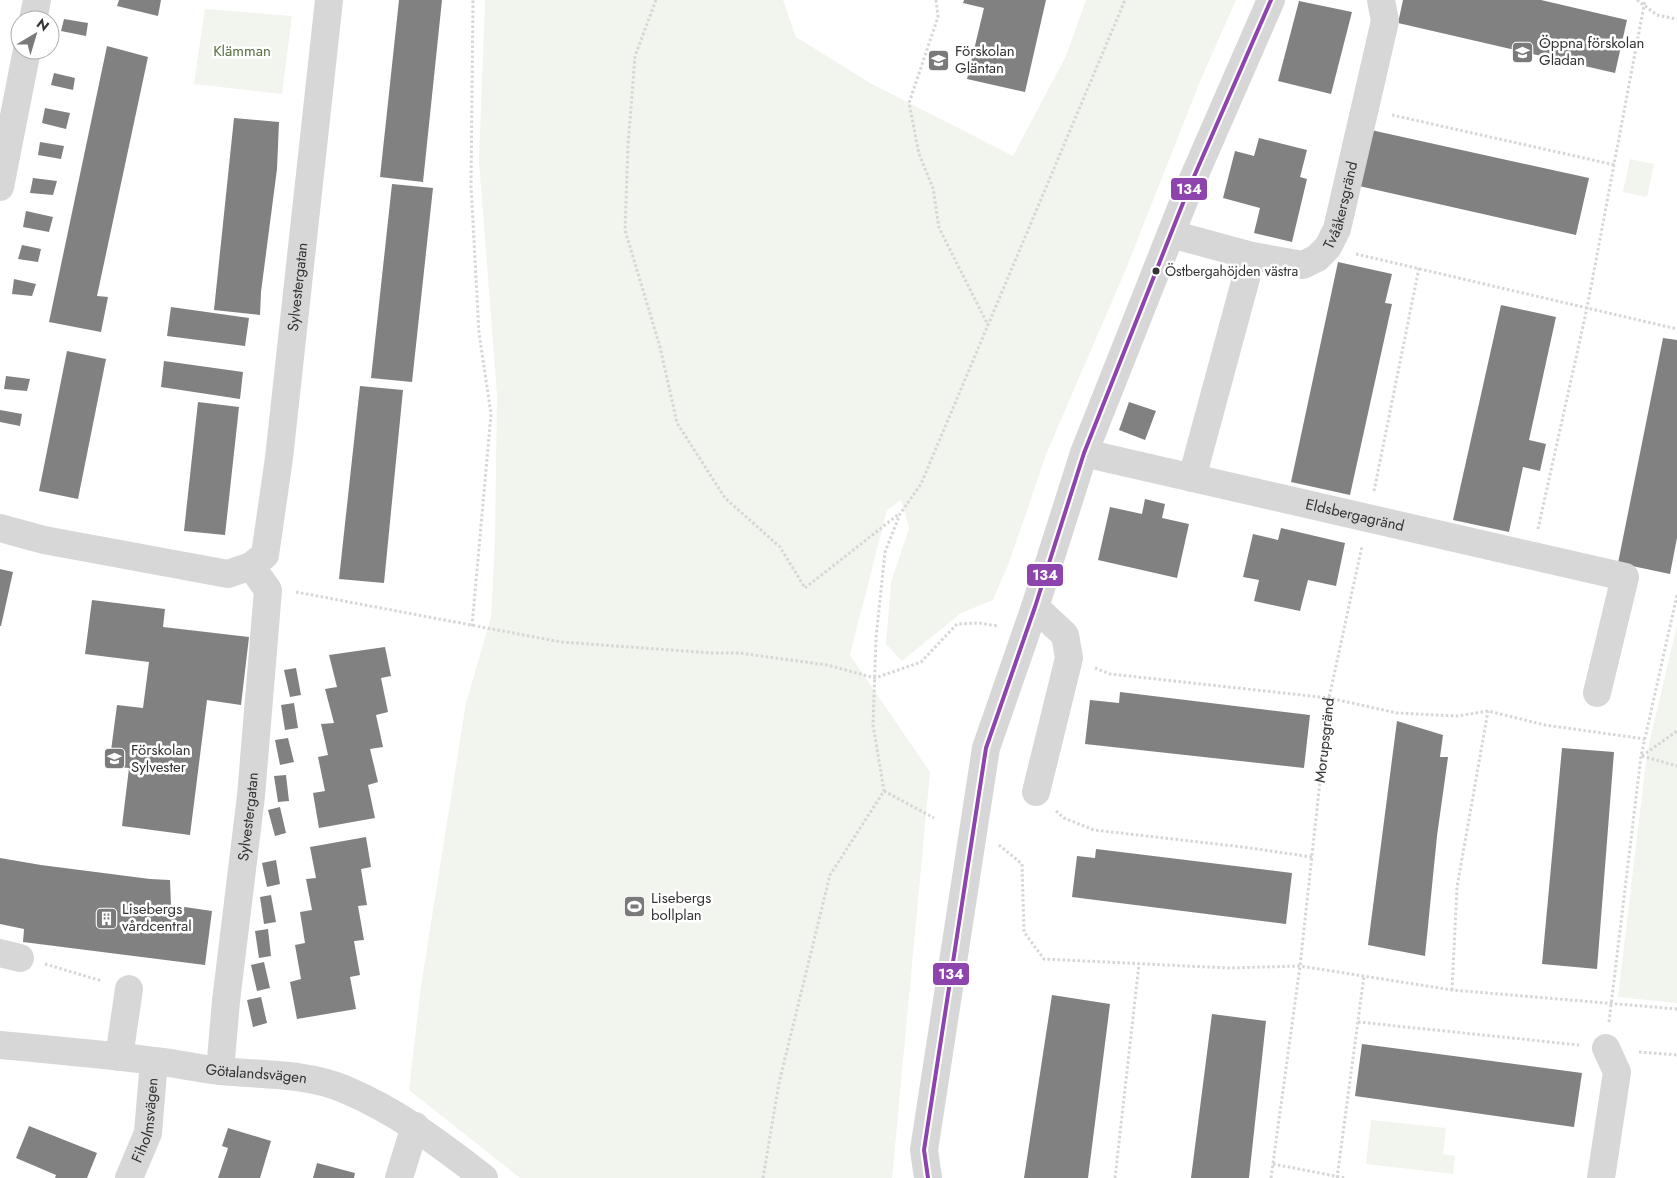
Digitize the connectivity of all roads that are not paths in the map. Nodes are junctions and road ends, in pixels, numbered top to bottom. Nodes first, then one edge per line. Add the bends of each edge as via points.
1 (329, 0) edge
2 (1271, 0) edge
3 (1381, 0) edge
4 (25, 60) edge
5 (0, 187) edge
6 (1171, 234) junction
7 (1252, 256) junction
8 (1084, 453) junction
9 (1192, 478) junction
10 (0, 528) edge
11 (258, 576) junction
12 (1035, 607) junction
13 (1597, 693) dead end
14 (1036, 792) road end
15 (129, 989) road end
16 (0, 1045) edge
17 (1606, 1048) road end
18 (119, 1057) junction
19 (154, 1061) junction
20 (220, 1071) junction
21 (414, 1126) junction
22 (130, 1178) edge
23 (399, 1178) edge
24 (484, 1178) edge
25 (928, 1178) edge
26 (1601, 1178) edge

1 - 11 street, Sylvestergatan via 279,458 265,555
2 - 6 street
3 - 7 street, Tvååkersgränd via 1385,21 1337,229 1328,248 1303,265
4 - 5 street
6 - 7 street, Tvååkersgränd
6 - 8 street
7 - 9 street
8 - 9 street, Eldsbergagränd
8 - 12 street
9 - 13 street, Eldsbergagränd via 1625,577
10 - 11 street via 44,540 228,574
11 - 20 street, Sylvestergatan via 268,590 251,796
12 - 14 street via 1065,635 1069,658
12 - 25 street via 986,748 924,1150
15 - 18 street
16 - 18 street, Götalandsvägen
17 - 26 street via 1617,1072
18 - 19 street, Götalandsvägen
19 - 20 street, Götalandsvägen
19 - 22 street, Fiholmsvägen via 148,1133
20 - 21 street, Götalandsvägen via 296,1077 342,1088 384,1107
21 - 23 street
21 - 24 street, Götalandsvägen

